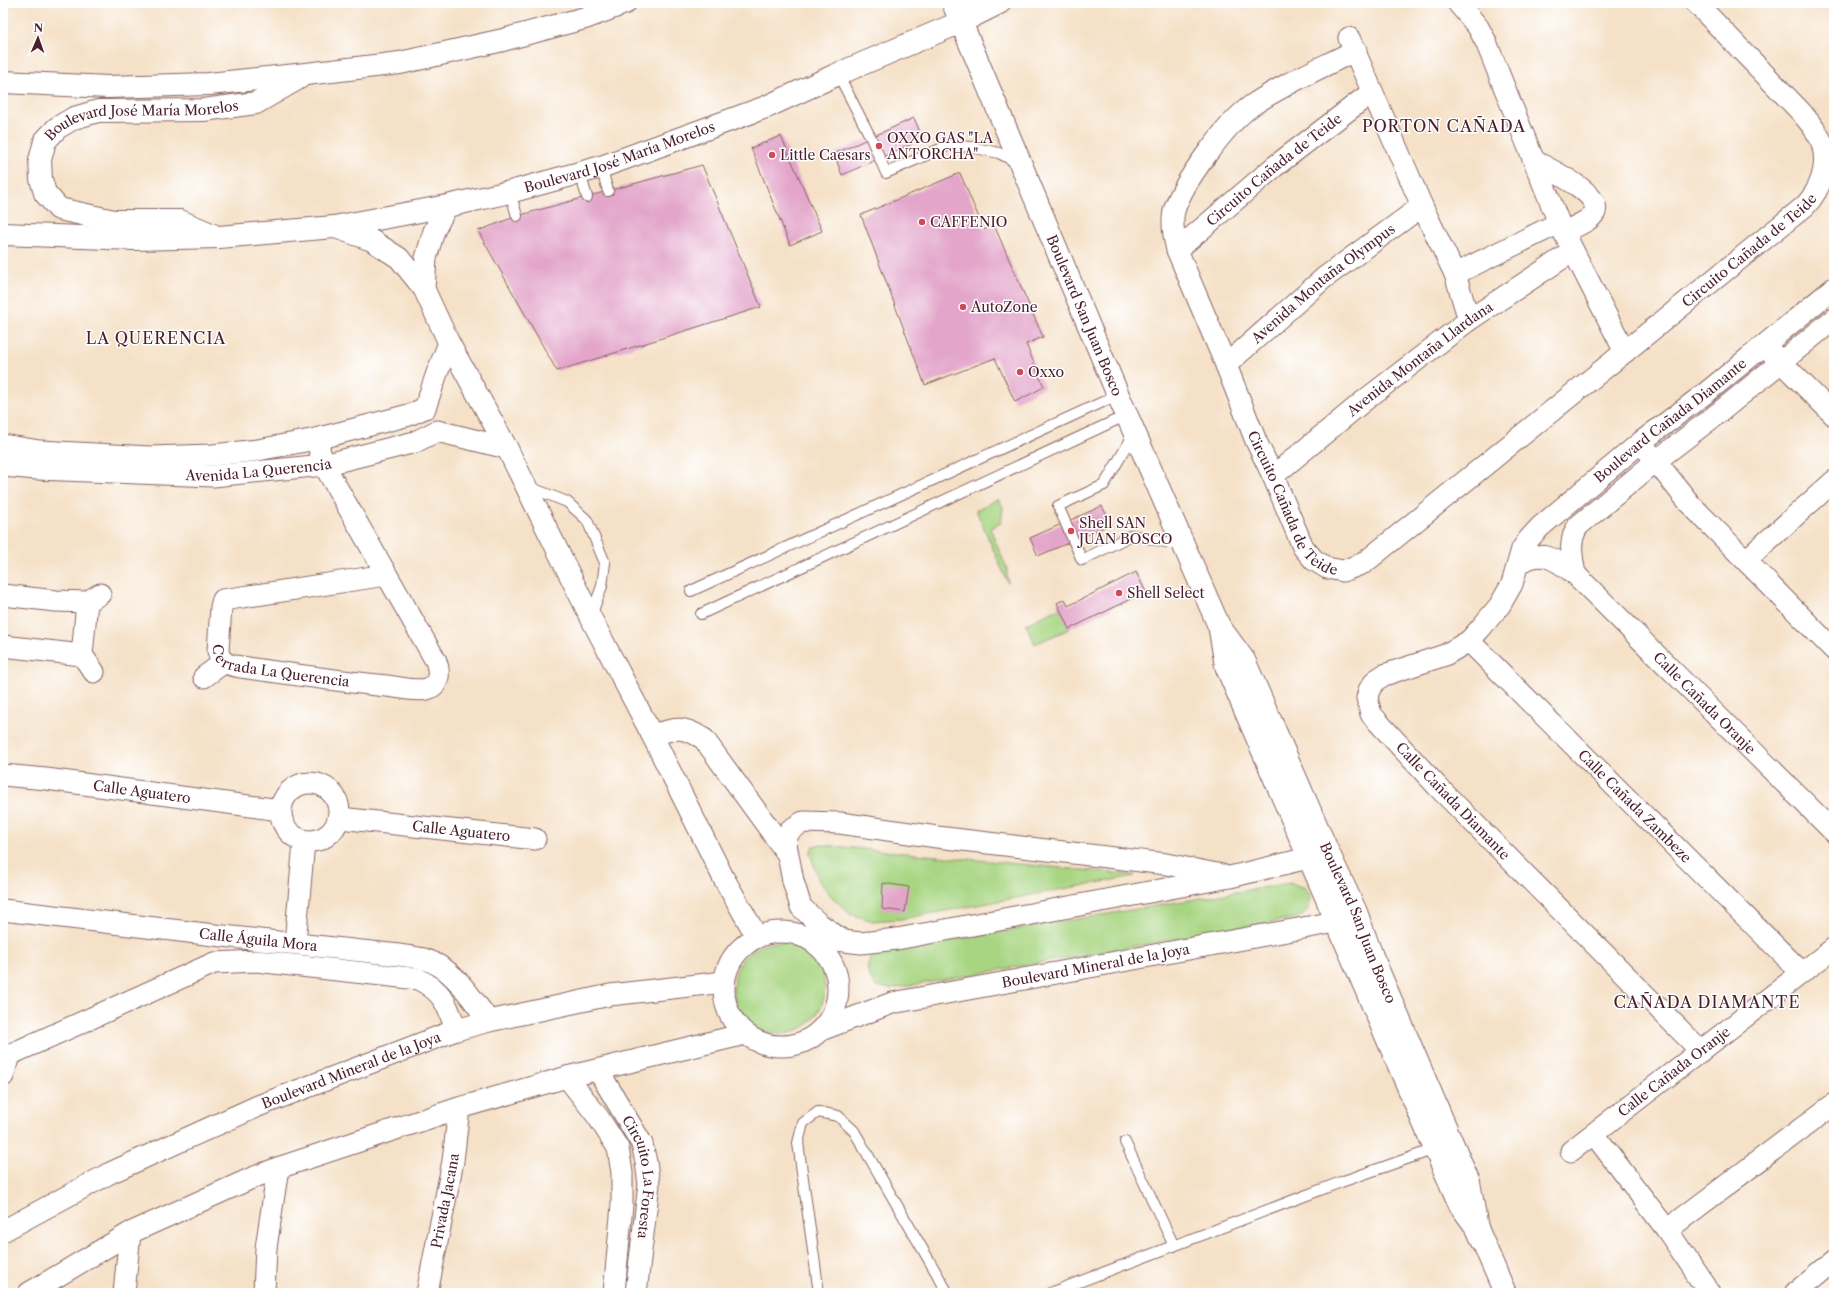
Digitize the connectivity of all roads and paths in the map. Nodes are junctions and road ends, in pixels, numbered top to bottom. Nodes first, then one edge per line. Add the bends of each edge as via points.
1 (625, 3) edge
2 (999, 3) edge
3 (1458, 3) edge
4 (1696, 3) edge
5 (957, 13) edge
6 (306, 74) junction
7 (838, 74) junction
8 (3, 82) edge
9 (1372, 92) junction
10 (1535, 161) junction
11 (1020, 164) junction
12 (601, 167) junction
13 (580, 173) junction
14 (608, 191) dead end
15 (510, 192) junction
16 (587, 197) dead end
17 (447, 206) junction
18 (1422, 206) junction
19 (517, 216) dead end
20 (334, 227) junction
21 (1562, 228) junction
22 (3, 234) edge
23 (219, 237) junction
24 (1177, 250) junction
25 (1573, 251) junction
26 (1455, 274) junction
27 (1834, 288) edge
28 (424, 289) junction
29 (1834, 319) edge
30 (1469, 320) junction
31 (449, 343) junction
32 (1765, 345) junction
33 (1624, 352) junction
34 (1781, 362) junction
35 (1226, 365) junction
36 (1118, 394) junction
37 (425, 408) junction
38 (1834, 415) edge
39 (1131, 424) junction
40 (437, 431) junction
41 (316, 439) junction
42 (1640, 442) junction
43 (3, 445) edge
44 (507, 448) junction
45 (1656, 461) junction
46 (324, 465) junction
47 (3, 466) edge
48 (1273, 476) junction
49 (1834, 481) edge
50 (526, 485) junction
51 (1185, 546) junction
52 (1746, 560) junction
53 (1519, 563) junction
54 (1575, 574) junction
55 (386, 575) junction
56 (691, 591) dead end
57 (3, 595) edge
58 (701, 614) dead end
59 (591, 618) junction
60 (1469, 641) junction
61 (3, 646) edge
62 (1834, 650) edge
63 (82, 655) junction
64 (223, 663) junction
65 (94, 672) dead end
66 (204, 678) dead end
67 (652, 735) junction
68 (3, 775) edge
69 (280, 810) junction
70 (340, 818) junction
71 (1834, 832) edge
72 (535, 839) dead end
73 (304, 842) junction
74 (786, 852) junction
75 (1318, 855) junction
76 (1230, 877) junction
77 (1335, 884) junction
78 (3, 910) edge
79 (1356, 912) junction
80 (1336, 922) junction
81 (214, 936) junction
82 (801, 936) junction
83 (757, 937) junction
84 (844, 941) junction
85 (295, 943) junction
86 (1834, 948) edge
87 (214, 963) junction
88 (1801, 972) junction
89 (724, 982) junction
90 (489, 1021) junction
91 (456, 1030) junction
92 (821, 1030) junction
93 (745, 1034) junction
94 (1702, 1051) junction
95 (6, 1052) edge
96 (598, 1070) junction
97 (3, 1076) edge
98 (567, 1077) junction
99 (1834, 1104) edge
100 (459, 1108) junction
101 (1594, 1134) junction
102 (1125, 1142) dead end
103 (1435, 1149) junction
104 (1571, 1151) dead end
105 (278, 1168) junction
106 (1477, 1228) junction
107 (3, 1230) edge
108 (1666, 1230) junction
109 (130, 1233) junction
110 (1174, 1246) junction
111 (1834, 1261) edge
112 (618, 1264) junction
113 (638, 1270) junction
114 (29, 1293) edge
115 (124, 1293) edge
116 (264, 1293) edge
117 (427, 1293) edge
118 (614, 1293) edge
119 (636, 1293) edge
120 (819, 1293) edge
121 (948, 1293) edge
122 (1050, 1293) edge
123 (1504, 1293) edge
124 (1710, 1293) edge
125 (1795, 1293) edge

1 - 6 main road, Boulevard José María Morelos via 585,18 488,44 400,63
2 - 5 main road, Boulevard José María Morelos
3 - 10 street via 1478,27 1486,42
4 - 33 street, Circuito Cañada de Teide via 1801,112 1815,130 1822,143 1824,155 1822,177 1818,189 1805,206
5 - 7 main road, Boulevard José María Morelos
5 - 11 main road, Boulevard San Juan Bosco
6 - 8 main road, Boulevard José María Morelos via 209,84 108,87
6 - 23 main road, Boulevard José María Morelos via 256,103 203,110 98,112 74,118 57,128 45,141 40,160 41,179 45,193 59,209 114,221 180,221
7 - 11 lane via 872,138 886,173 949,145 999,153
7 - 12 main road, Boulevard José María Morelos via 766,107
9 - 18 street, Circuito Cañada de Teide
9 - 24 street, Circuito Cañada de Teide via 1274,167
9 - 24 street, Circuito Cañada de Teide via 1353,44 1250,107 1207,153 1184,189 1174,212
10 - 21 street
10 - 21 street via 1588,193 1594,201 1596,206 1592,216
11 - 36 main road, Boulevard San Juan Bosco
12 - 13 main road, Boulevard José María Morelos
12 - 14 lane
13 - 15 main road, Boulevard José María Morelos
13 - 16 lane
15 - 17 main road, Boulevard José María Morelos
15 - 19 lane
17 - 20 main road, Boulevard José María Morelos
17 - 28 street via 434,231 426,258
18 - 26 street, Circuito Cañada de Teide
18 - 35 street, Avenida Montaña Olympus via 1324,278
20 - 23 main road, Boulevard José María Morelos
20 - 28 street via 371,240 399,258
21 - 25 street
21 - 26 street
22 - 23 main road, Boulevard José María Morelos via 134,239
24 - 35 street, Circuito Cañada de Teide
25 - 30 street, Avenida Montaña Llardana
25 - 33 street
26 - 30 street, Circuito Cañada de Teide
27 - 32 street, Boulevard Cañada Diamante
28 - 31 street
29 - 34 street, Boulevard Cañada Diamante
30 - 48 street, Avenida Montaña Llardana via 1365,400
31 - 37 street
31 - 44 street
32 - 34 street
32 - 42 street, Boulevard Cañada Diamante
33 - 48 street, Circuito Cañada de Teide via 1364,563 1353,568 1343,571 1328,568 1314,560 1303,546
34 - 38 street
34 - 45 street, Boulevard Cañada Diamante
35 - 48 street, Circuito Cañada de Teide via 1256,441
36 - 39 main road, Boulevard San Juan Bosco
36 - 56 lane
37 - 40 street
37 - 41 street, Avenida La Querencia via 409,415
39 - 51 main road, Boulevard San Juan Bosco
39 - 51 lane via 1104,485 1058,506 1082,560 1132,535
39 - 58 lane
40 - 44 street
40 - 46 street, Avenida La Querencia via 415,442
41 - 43 street, Avenida La Querencia via 213,455 150,457 40,451
41 - 46 street, Cerrada La Querencia
42 - 45 street
42 - 53 street, Boulevard Cañada Diamante via 1540,527 1522,549
44 - 50 street
45 - 52 street via 1690,504
45 - 54 street, Boulevard Cañada Diamante via 1578,526 1573,534 1571,546
46 - 47 street, Avenida La Querencia via 213,476
46 - 55 street, Cerrada La Querencia
49 - 52 street
50 - 59 street
50 - 59 lane via 567,502 587,520 605,563 602,586
51 - 75 main road, Boulevard San Juan Bosco via 1219,626 1226,666
52 - 62 street
53 - 54 street, Calle Cañada Oranje via 1529,557 1548,556
53 - 60 street, Calle Cañada Diamante via 1512,584 1500,605
54 - 71 street, Calle Cañada Oranje
55 - 64 street, Cerrada La Querencia via 221,598 218,651
55 - 64 street, Cerrada La Querencia via 439,668 440,692 241,668
57 - 63 street via 56,601 94,598
59 - 67 street
60 - 88 street, Calle Cañada Zambeze
60 - 94 street, Calle Cañada Diamante via 1440,657 1376,680 1367,698 1371,714 1516,868
61 - 63 street
63 - 65 street
64 - 66 street
67 - 74 street via 677,728 691,731 704,739
67 - 83 street via 723,877
68 - 69 street, Calle Aguatero
69 - 70 street via 284,797 294,787 307,783 321,785 332,792 339,804
69 - 73 street via 282,824 291,836
70 - 72 street, Calle Aguatero
70 - 73 street via 333,832 320,841
73 - 85 street
74 - 76 street via 787,837 796,825 803,822 824,822 1051,852 1166,864
74 - 84 street via 801,907 818,923
75 - 76 street
75 - 77 street
75 - 79 main road, Boulevard San Juan Bosco
75 - 80 main road, Boulevard San Juan Bosco
76 - 84 street via 897,939 861,943
77 - 79 street
77 - 80 street via 1338,905
78 - 81 street, Calle Águila Mora
79 - 106 main road, Boulevard San Juan Bosco via 1372,956 1469,1182
80 - 92 street, Boulevard Mineral de la Joya via 892,1002
80 - 103 main road, Boulevard San Juan Bosco
81 - 85 street, Calle Águila Mora
81 - 87 street
82 - 83 street via 787,932
82 - 84 street
82 - 92 street via 816,944 827,956 838,986 831,1017
83 - 89 street via 741,948 729,964
85 - 90 street, Calle Águila Mora via 425,959 447,970
86 - 88 street, Calle Cañada Oranje
87 - 91 street, Calle Águila Mora via 256,961 418,979 432,986 442,997
87 - 95 street, Calle Águila Mora
88 - 94 street, Calle Cañada Oranje
89 - 90 street, Boulevard Mineral de la Joya via 610,995
89 - 93 street via 724,1002 732,1020
90 - 91 street, Boulevard Mineral de la Joya
91 - 107 street, Boulevard Mineral de la Joya via 258,1106 110,1173
92 - 93 street via 808,1040 786,1046 760,1042
93 - 96 street
94 - 101 street, Calle Cañada Oranje
95 - 97 street
96 - 98 street
96 - 113 street, Circuito La Foresta via 642,1144 646,1162 649,1184
98 - 100 street
98 - 112 street, Circuito La Foresta via 618,1148 622,1173
99 - 108 street
100 - 105 street
100 - 117 street, Privada Jacana via 452,1161
101 - 104 street, Calle Cañada Oranje
101 - 108 street
102 - 110 lane
103 - 106 main road, Boulevard San Juan Bosco via 1460,1205
103 - 110 lane
105 - 109 street
105 - 116 street via 266,1248
106 - 123 main road, Boulevard San Juan Bosco
108 - 124 street
109 - 114 street
109 - 115 street
110 - 122 lane
111 - 125 street
112 - 113 street
112 - 118 street, Circuito La Foresta
113 - 119 street, Circuito La Foresta
120 - 121 lane via 798,1143 803,1123 818,1112 838,1116 854,1131

